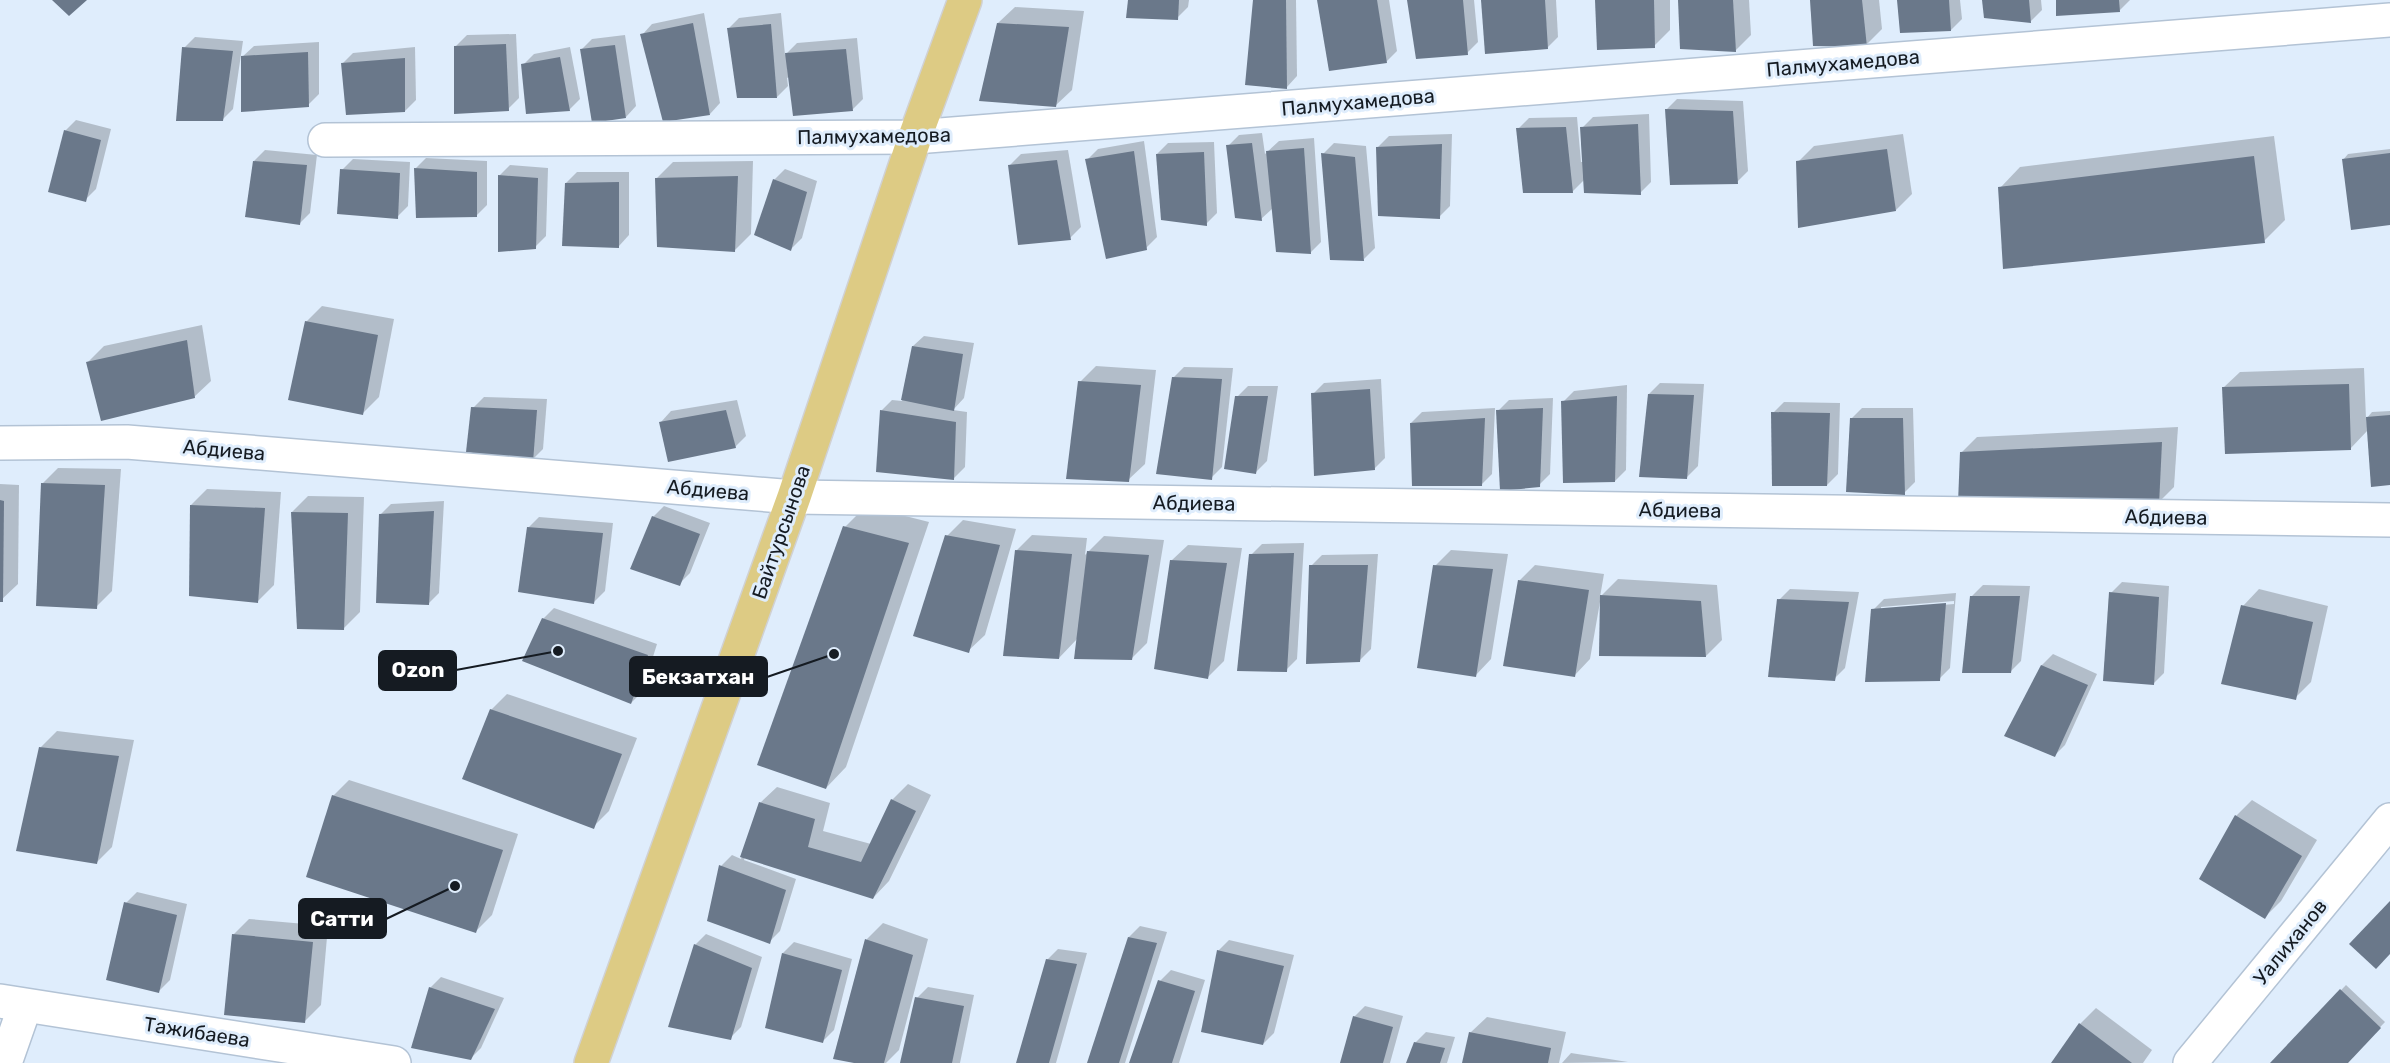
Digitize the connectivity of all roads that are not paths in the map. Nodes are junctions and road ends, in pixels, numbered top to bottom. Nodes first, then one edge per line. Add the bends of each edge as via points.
1 (956, 9) edge
2 (2390, 20) edge
3 (915, 137) junction
4 (325, 140) dead end
5 (0, 443) edge
6 (794, 497) junction
7 (2390, 520) edge
8 (2390, 820) edge
9 (12, 1003) edge
10 (5, 1063) edge
11 (394, 1063) edge
12 (591, 1063) edge
13 (2190, 1063) edge

1 - 3 main road, Байтурсынова
2 - 3 street, Палмухамедова
3 - 4 street, Палмухамедова
3 - 6 main road, Байтурсынова
5 - 6 street, Абдиева via 127,442
6 - 7 street, Абдиева
6 - 12 main road, Байтурсынова
8 - 13 street, Уалиханов
9 - 10 street
9 - 11 street, Тажибаева

